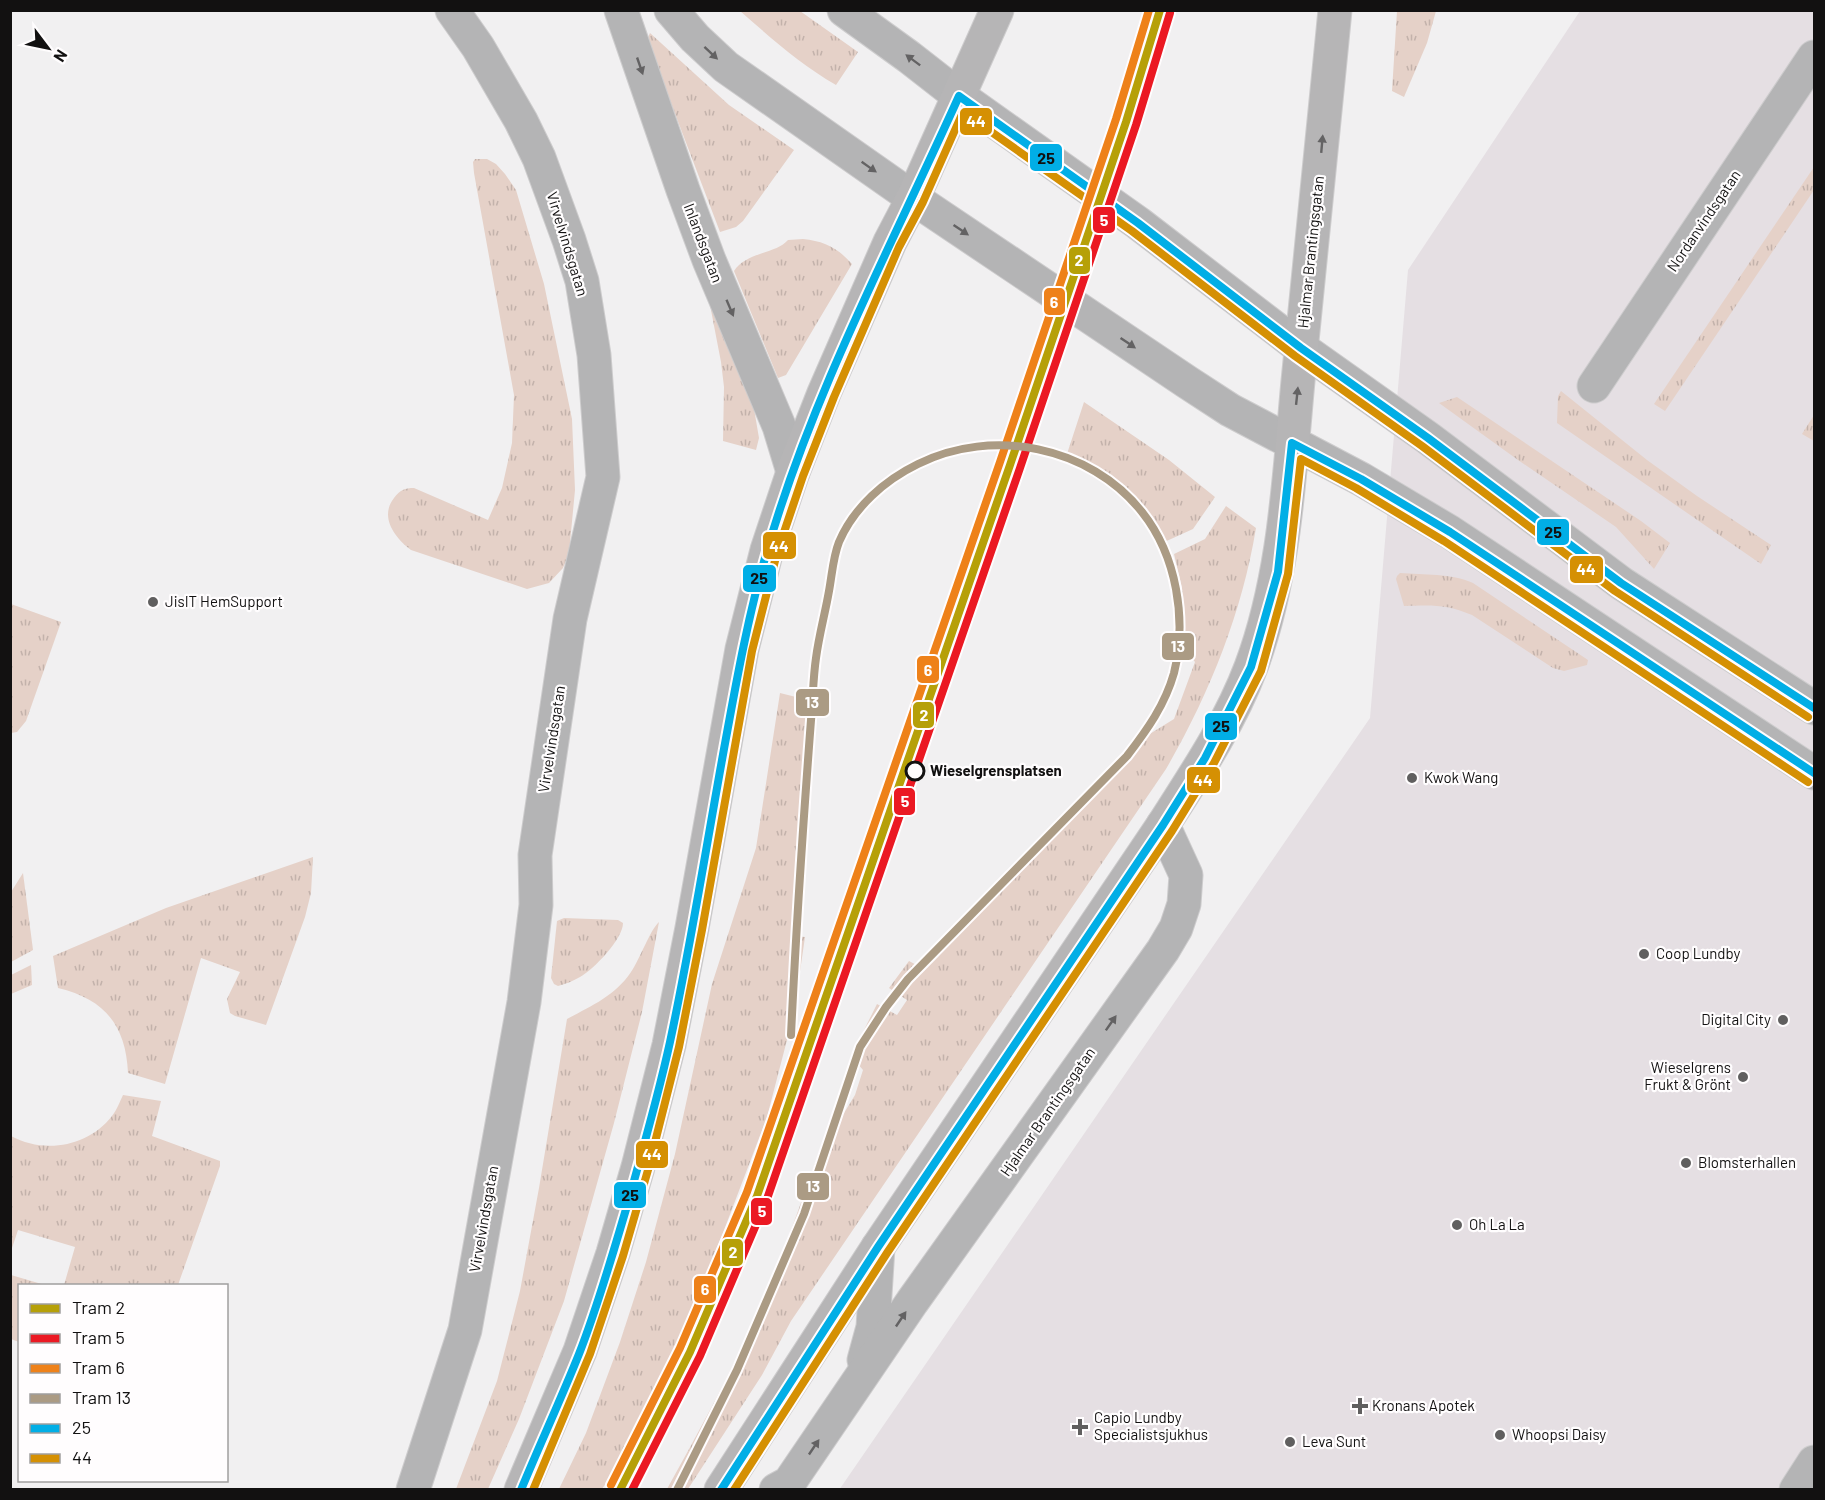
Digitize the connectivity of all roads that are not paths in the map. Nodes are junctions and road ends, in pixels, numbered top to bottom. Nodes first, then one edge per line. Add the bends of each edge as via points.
1 (452, 10) edge
2 (621, 10) edge
3 (671, 10) edge
4 (844, 10) edge
5 (997, 10) edge
6 (1335, 10) edge
7 (1815, 57) edge
8 (959, 96) junction
9 (913, 198) junction
10 (1301, 348) junction
11 (1594, 386) dead end
12 (1292, 444) junction
13 (793, 472) junction
14 (1815, 708) edge
15 (1815, 773) edge
16 (1163, 825) junction
17 (878, 1247) junction
18 (857, 1385) junction
19 (412, 1490) edge
20 (521, 1490) edge
21 (721, 1490) edge
22 (776, 1490) edge

1 - 19 street, Virvelvindsgatan via 478,47 530,140 569,240 582,281 594,355 603,477 570,619 535,855 536,905 524,1002 465,1330
2 -> 13 street, Inlandsgatan via 709,260 779,426
3 -> 9 street via 726,67
8 -> 4 street
5 - 8 main road
10 -> 6 main road, Hjalmar Brantingsgatan
7 - 11 street, Nordanvindsgatan
8 - 9 main road
8 - 10 street via 1138,223
9 -> 12 street via 1230,410
9 - 13 main road via 890,242
12 -> 10 main road, Hjalmar Brantingsgatan
10 - 14 street via 1620,583
12 - 15 street via 1450,532
12 - 16 main road, Hjalmar Brantingsgatan via 1278,572 1251,667 1205,758
13 - 20 main road via 767,550 742,649 671,1034 638,1167 580,1351
16 - 17 main road, Hjalmar Brantingsgatan
18 -> 16 street, Hjalmar Brantingsgatan via 1176,927 1184,904 1186,875
17 - 18 street, Hjalmar Brantingsgatan via 873,1327
17 - 21 main road, Hjalmar Brantingsgatan
22 -> 18 street, Hjalmar Brantingsgatan via 789,1483

